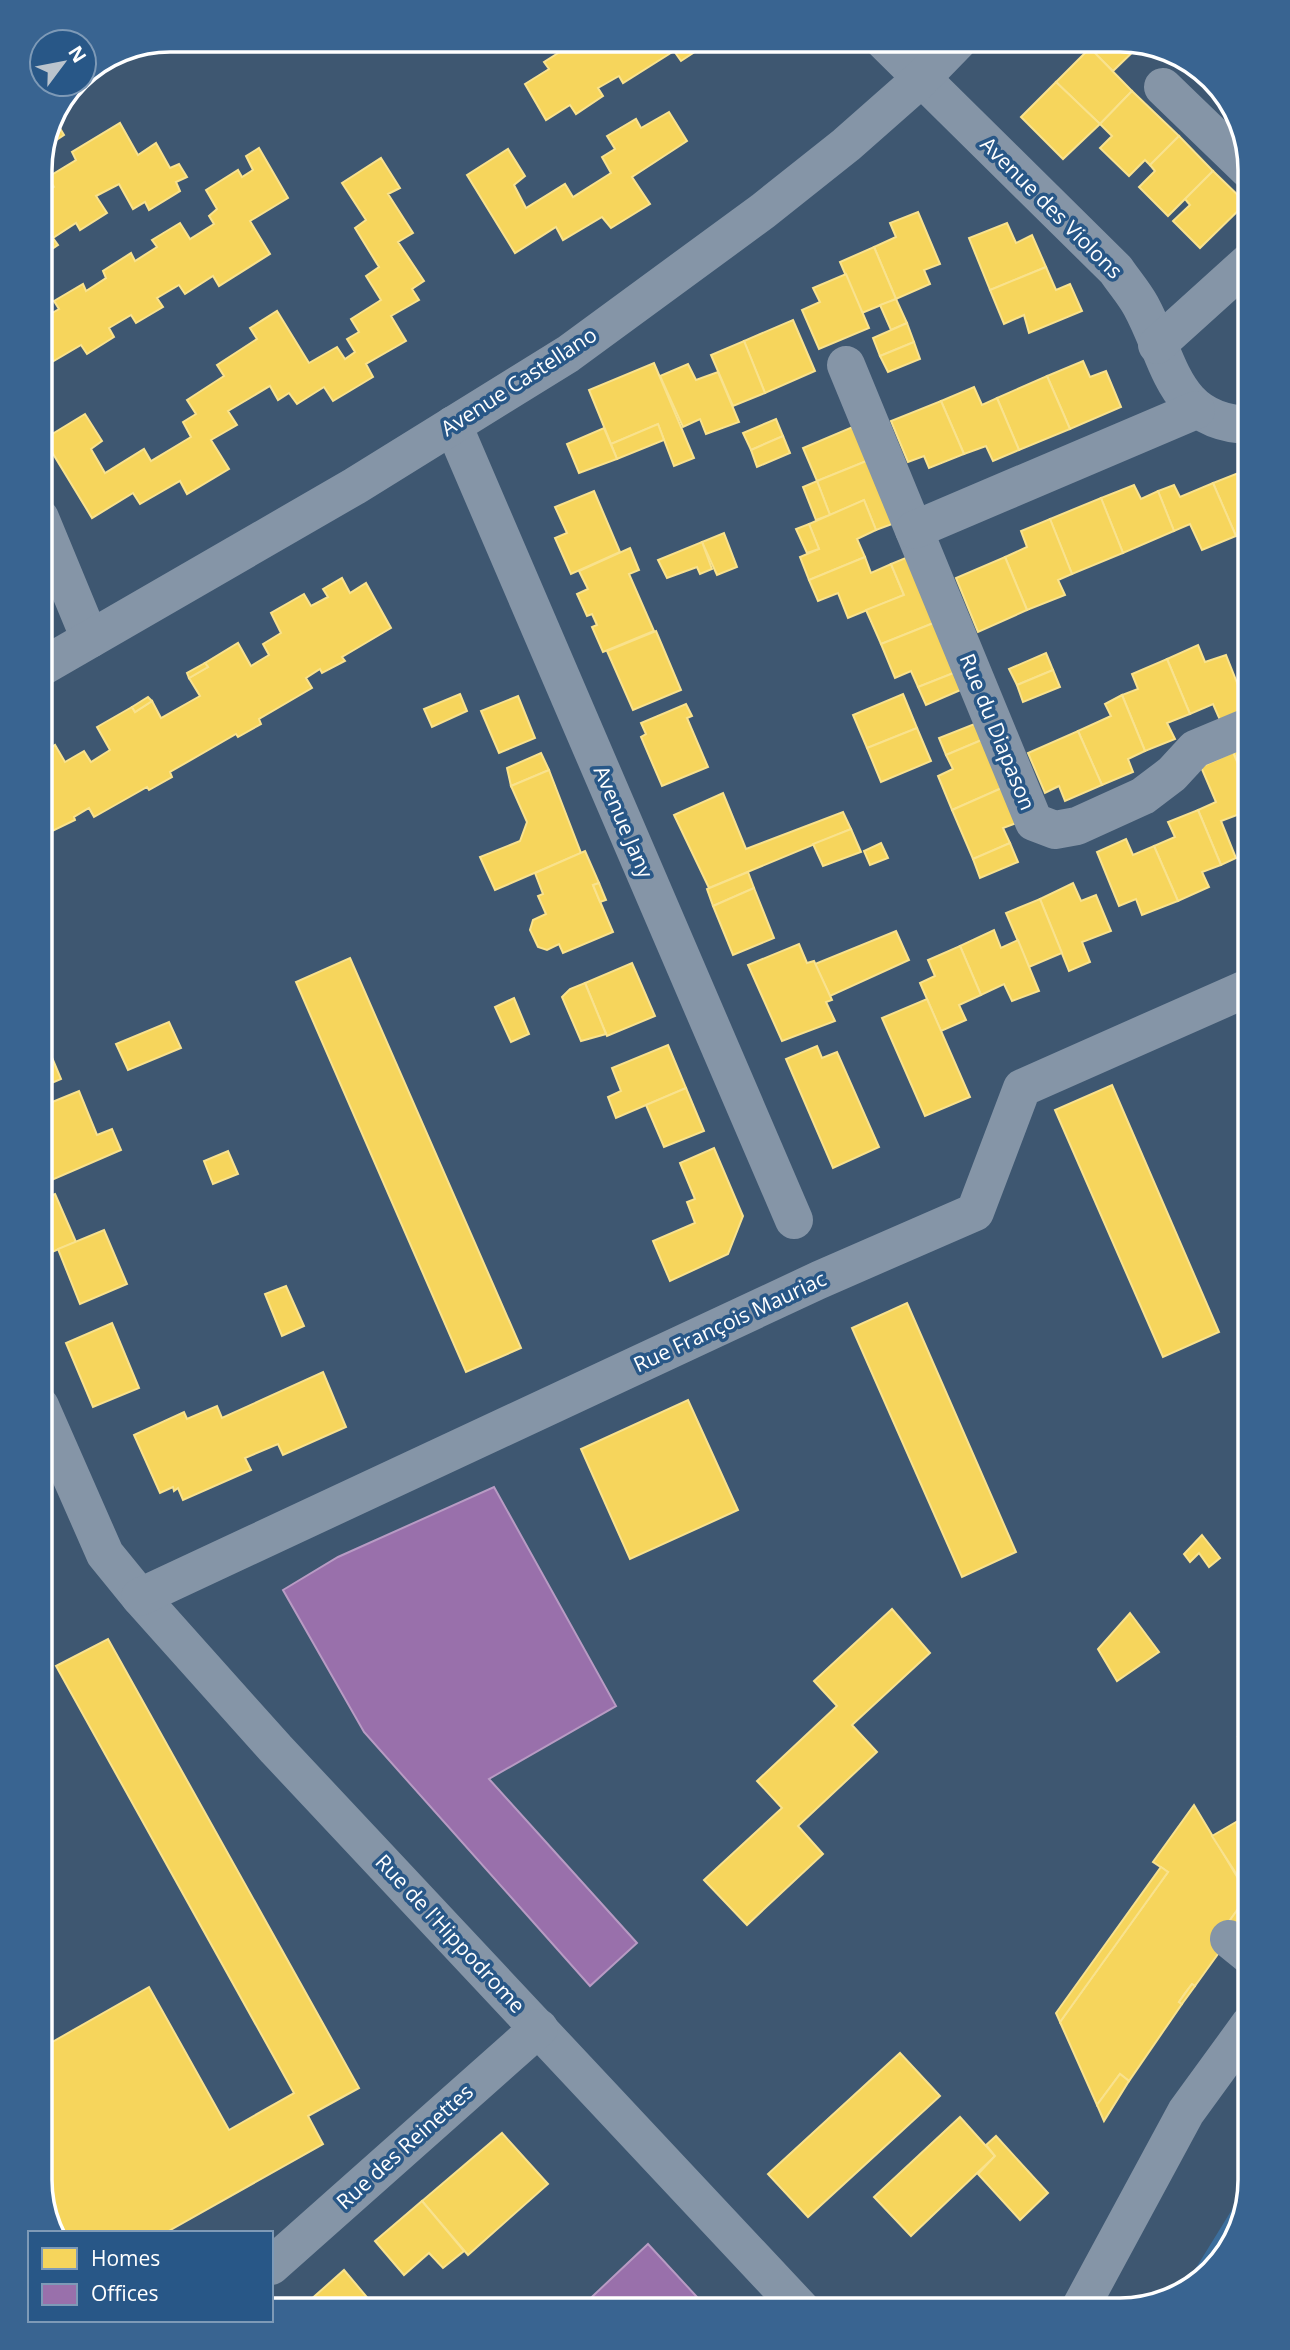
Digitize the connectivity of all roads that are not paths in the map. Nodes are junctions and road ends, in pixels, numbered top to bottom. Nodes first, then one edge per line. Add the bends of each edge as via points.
1 (896, 53) edge
2 (946, 53) edge
3 (922, 78) junction
4 (1163, 87) dead end
5 (1236, 158) edge
6 (1238, 272) edge
7 (1157, 345) junction
8 (846, 365) dead end
9 (1196, 410) junction
10 (453, 425) junction
11 (1238, 425) edge
12 (914, 530) junction
13 (53, 549) edge
14 (90, 639) junction
15 (53, 661) edge
16 (1238, 731) edge
17 (1238, 992) edge
18 (794, 1220) dead end
19 (52, 1434) edge
20 (140, 1597) junction
21 (539, 2028) junction
22 (1238, 2040) edge
23 (273, 2264) edge
24 (790, 2298) edge
25 (1086, 2298) edge

1 - 3 street, Avenue des Violons
2 - 3 street, Avenue Castellano
3 - 7 street, Avenue des Violons via 1116,270 1141,306
3 - 10 street, Avenue Castellano via 763,211 568,354
4 - 5 street
6 - 7 street
7 - 9 street, Avenue des Violons via 1165,366
8 - 12 street, Rue du Diapason
9 - 11 street, Avenue des Violons via 1224,425
9 - 12 street
10 - 14 street, Avenue Castellano
10 - 18 street, Avenue Jany
12 - 16 street, Rue du Diapason via 1034,822 1055,830 1077,826 1143,796 1195,749
13 - 14 street
14 - 15 street, Avenue Castellano
17 - 20 street, Rue François Mauriac via 1022,1088 975,1212
19 - 20 street, Rue de l'Hippodrome via 105,1554
20 - 21 street, Rue de l'Hippodrome
21 - 23 street, Rue des Reinettes
21 - 24 street, Rue de l'Hippodrome
22 - 25 street via 1186,2112

